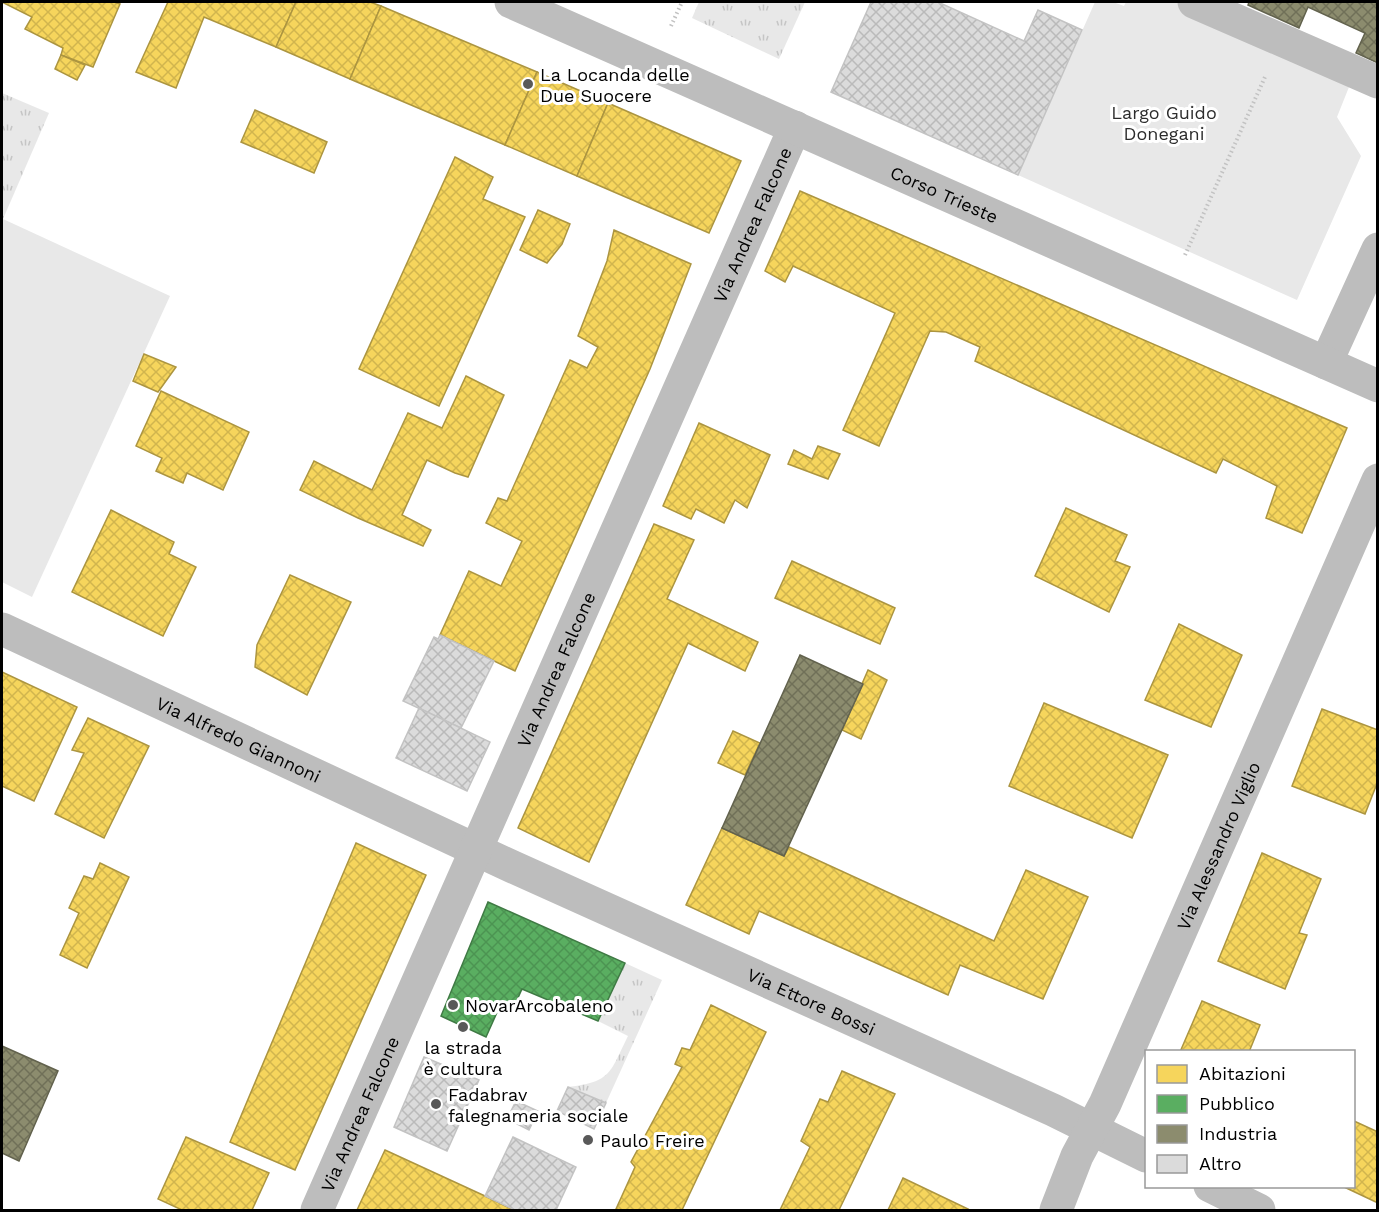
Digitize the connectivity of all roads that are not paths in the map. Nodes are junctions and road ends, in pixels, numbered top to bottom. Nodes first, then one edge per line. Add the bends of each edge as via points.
1 (511, 2) edge
2 (1194, 2) edge
3 (1377, 82) edge
4 (795, 127) junction
5 (1377, 249) edge
6 (1326, 363) junction
7 (1377, 386) edge
8 (1377, 480) edge
9 (2, 629) edge
10 (477, 849) junction
11 (1092, 1129) junction
12 (1145, 1156) edge
13 (1214, 1188) edge
14 (317, 1210) edge
15 (1056, 1210) edge
16 (1259, 1210) edge

1 - 4 street, Corso Trieste
2 - 3 street
4 - 6 street, Corso Trieste
4 - 10 street, Via Andrea Falcone
5 - 6 street
6 - 7 street, Corso Trieste
8 - 11 street, Via Alessandro Viglio
9 - 10 street, Via Alfredo Giannoni
10 - 11 street, Via Ettore Bossi
10 - 14 street, Via Andrea Falcone
11 - 12 street, Via Ettore Bossi
11 - 15 street, Via Alessandro Viglio
13 - 16 street

